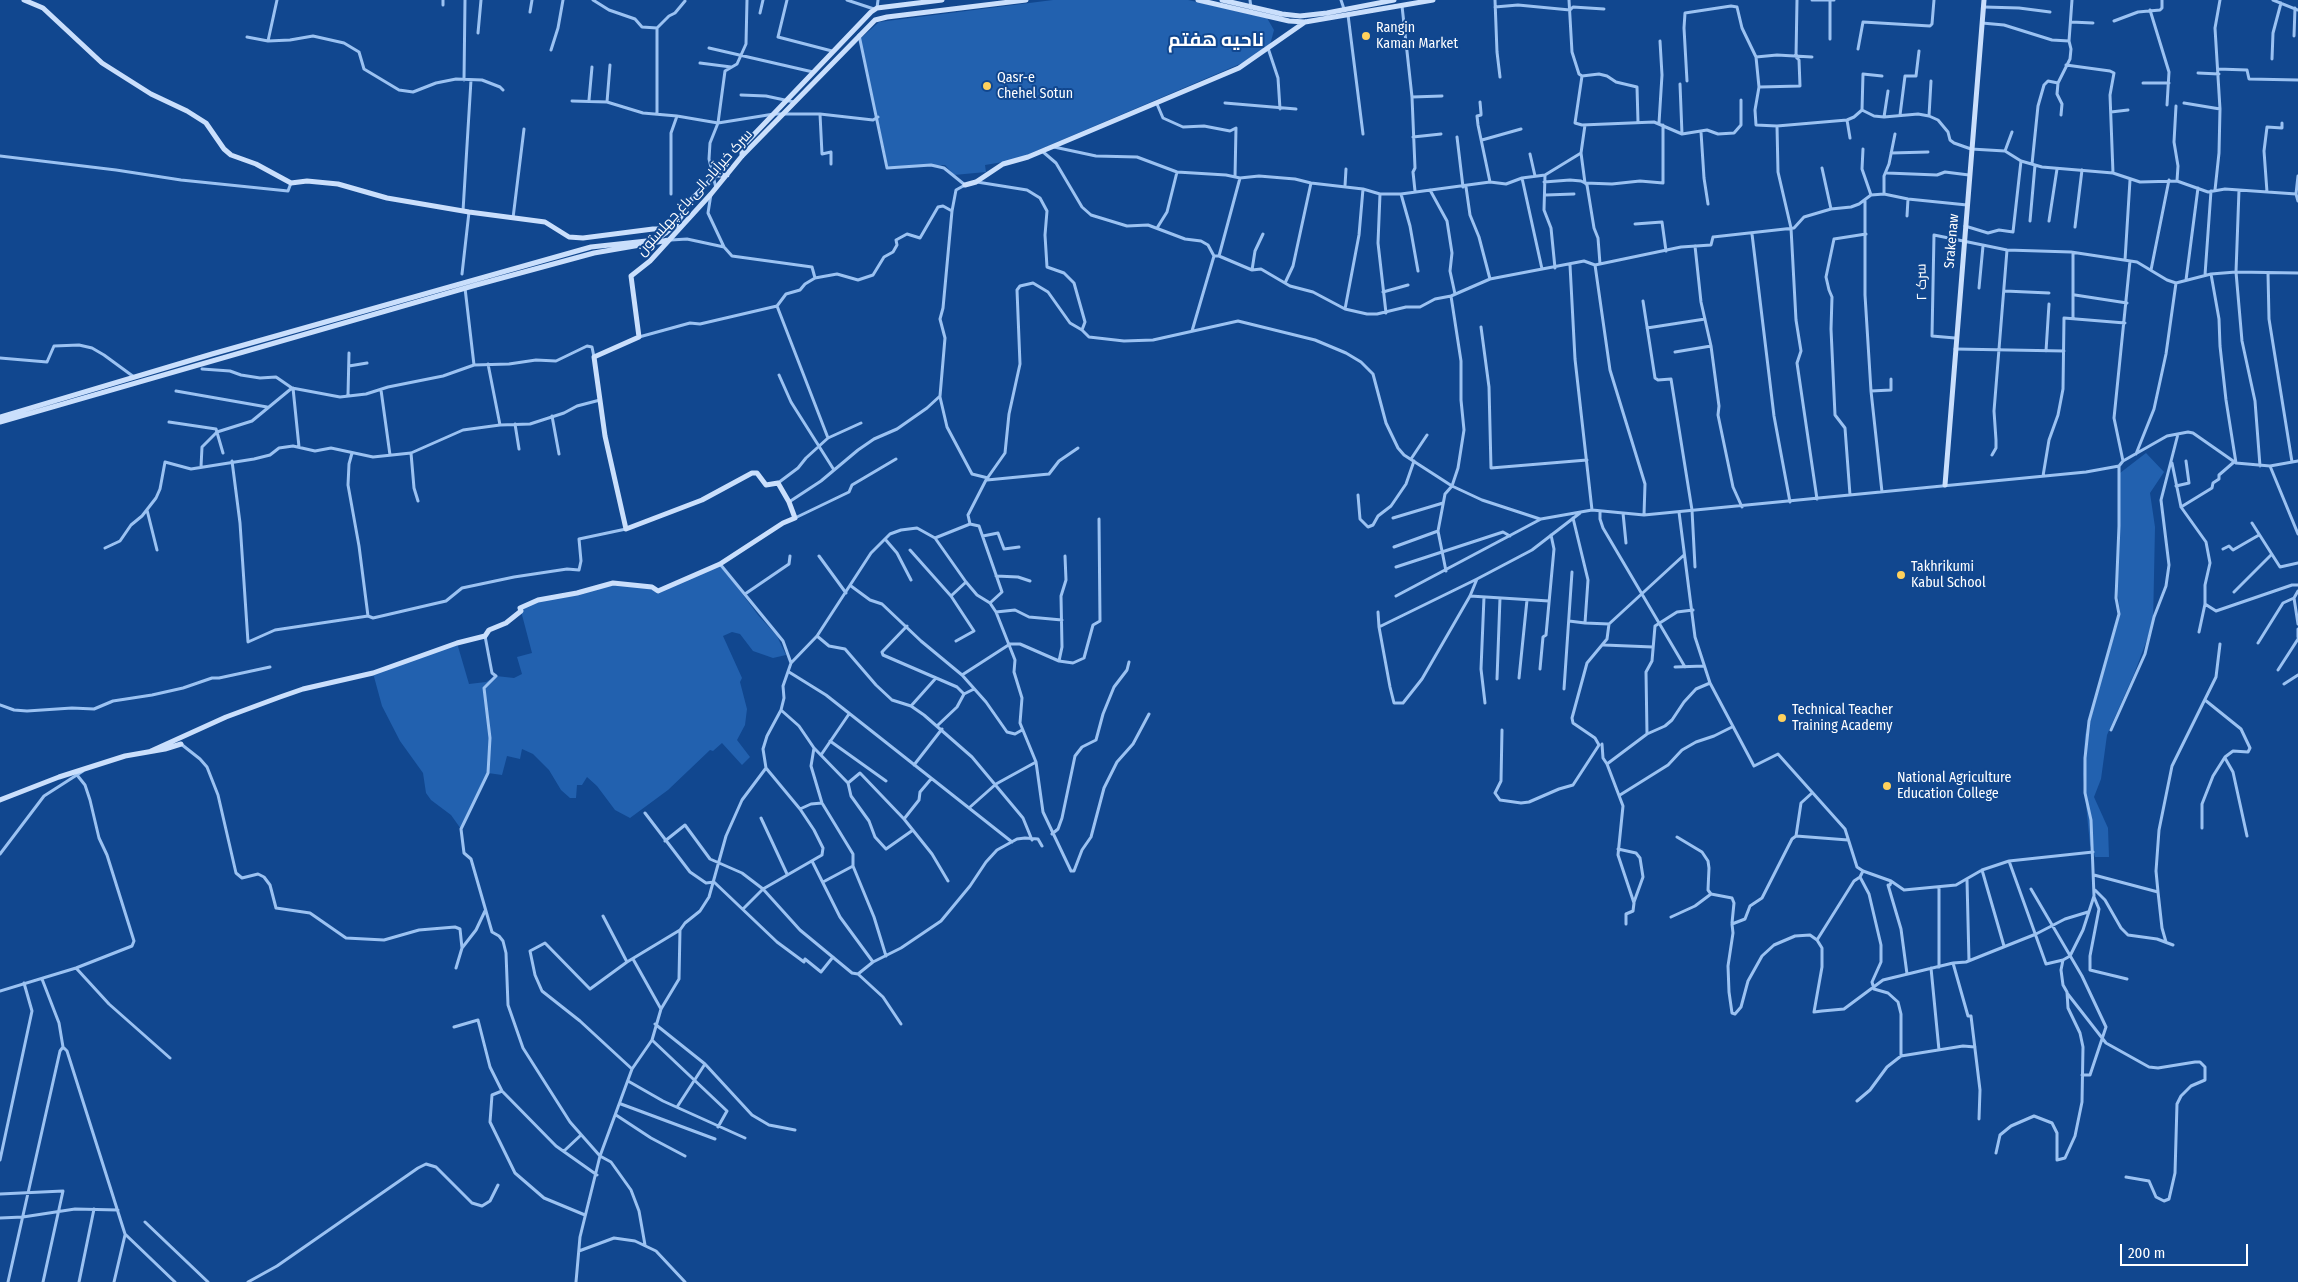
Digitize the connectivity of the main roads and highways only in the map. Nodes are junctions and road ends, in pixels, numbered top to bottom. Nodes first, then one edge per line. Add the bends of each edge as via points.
1 (24, 0) edge
2 (942, 0) edge
3 (1026, 0) edge
4 (1198, 0) edge
5 (1222, 0) edge
6 (1394, 0) edge
7 (1433, 0) edge
8 (1984, 0) edge
9 (1252, 9) junction
10 (1346, 12) junction
11 (1289, 20) junction
12 (1305, 22) junction
13 (1288, 32) junction
14 (742, 156) junction
15 (727, 175) junction
16 (965, 185) road end
17 (666, 233) junction
18 (669, 240) junction
19 (514, 271) junction
20 (0, 417) edge
21 (0, 422) edge
22 (1945, 484) road end
23 (181, 744) road end
24 (151, 751) junction
25 (0, 800) edge

1 - 17 main road via 42,8 102,63 206,124 231,155 291,183 338,184 387,198 545,222 569,237 653,229
2 - 14 main road via 876,9 742,147
3 - 14 main road, سرک خیرآباد الی باغ چهلستون via 875,20
4 - 9 main road
5 - 9 main road
6 - 10 main road
7 - 10 main road
8 - 22 main road, Srakenaw
9 - 10 main road via 1300,16
9 - 11 main road
10 - 12 main road
11 - 12 main road
11 - 13 main road
12 - 13 main road
13 - 16 main road via 1239,68 1042,151 1003,164 976,182
14 - 15 main road, سرک خیرآباد الی باغ چهلستون
15 - 17 main road via 716,175
15 - 18 main road, سرک خیرآباد الی باغ چهلستون
17 - 19 main road via 656,240 591,247
18 - 19 main road via 594,252
18 - 24 main road, سرک خیرآباد الی باغ چهلستون via 631,276 639,337 594,357 605,436 626,529 702,500 752,473 757,473 766,485 778,483 795,518 720,564 658,591 652,587 613,583 538,600 520,608 521,611 506,623 489,630 485,636 373,673 295,692 226,717
19 - 20 main road via 212,354
19 - 21 main road
23 - 24 main road
24 - 25 main road via 59,777

